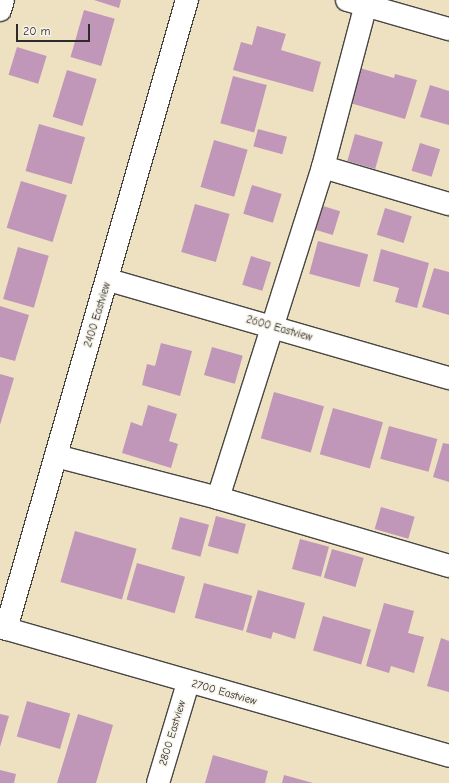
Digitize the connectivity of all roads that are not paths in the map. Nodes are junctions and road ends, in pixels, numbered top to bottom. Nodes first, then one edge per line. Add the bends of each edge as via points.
1 (3, 0) edge
2 (187, 0) edge
3 (360, 2) edge
4 (0, 10) edge
5 (449, 29) edge
6 (323, 167) junction
7 (449, 204) edge
8 (109, 280) junction
9 (271, 327) junction
10 (449, 378) edge
11 (56, 456) junction
12 (218, 498) junction
13 (449, 566) edge
14 (3, 628) edge
15 (188, 683) junction
16 (449, 756) edge
17 (158, 783) edge

1 - 4 street
2 - 8 street, 2400 Eastview
3 - 5 street
3 - 6 street
6 - 7 street
6 - 9 street
8 - 9 street, 2600 Eastview
8 - 11 street, 2400 Eastview
9 - 10 street, 2600 Eastview
9 - 12 street
11 - 12 street
11 - 14 street, 2400 Eastview
12 - 13 street
14 - 15 street, 2700 Eastview
15 - 16 street, 2700 Eastview
15 - 17 street, 2800 Eastview

